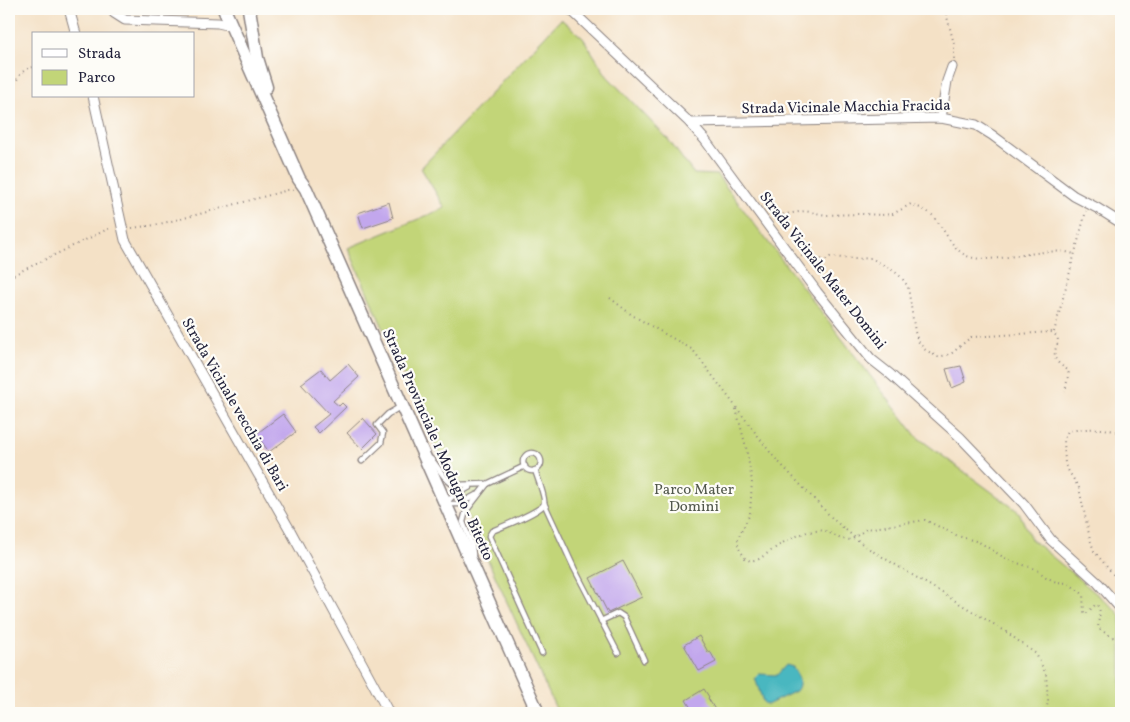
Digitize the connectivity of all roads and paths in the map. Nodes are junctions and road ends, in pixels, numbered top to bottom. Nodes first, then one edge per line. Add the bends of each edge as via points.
1 (12, 9) edge
2 (69, 9) edge
3 (112, 9) edge
4 (224, 9) edge
5 (241, 9) edge
6 (249, 9) edge
7 (570, 9) edge
8 (945, 9) edge
9 (9, 17) edge
10 (231, 26) junction
11 (75, 32) edge
12 (952, 67) joint
13 (32, 68) edge
14 (259, 80) junction
15 (9, 98) edge
16 (93, 98) edge
17 (941, 118) junction
18 (690, 123) junction
19 (306, 189) junction
20 (1088, 204) junction
21 (762, 217) junction
22 (1121, 223) edge
23 (121, 227) junction
24 (1074, 254) junction
25 (791, 257) junction
26 (9, 277) edge
27 (610, 298) dead end
28 (1054, 333) junction
29 (1065, 392) dead end
30 (401, 406) junction
31 (736, 408) junction
32 (1121, 434) edge
33 (419, 446) junction
34 (362, 461) dead end
35 (525, 466) junction
36 (534, 470) junction
37 (487, 484) junction
38 (474, 485) junction
39 (479, 493) junction
40 (544, 503) junction
41 (444, 504) junction
42 (855, 538) junction
43 (475, 572) junction
44 (1121, 584) edge
45 (1121, 609) edge
46 (601, 621) junction
47 (1121, 636) edge
48 (542, 653) dead end
49 (618, 653) dead end
50 (644, 660) dead end
51 (389, 713) edge
52 (538, 713) edge
53 (1046, 713) edge
54 (1089, 713) edge
55 (1096, 713) edge

1 - 9 path
2 - 11 street
3 - 10 street via 125,20
4 - 10 main road
5 - 14 main road via 246,42
6 - 14 main road
7 - 18 street, Strada Vicinale Mater Domini
8 - 12 path via 955,52
10 - 14 main road
12 - 17 street
13 - 15 path via 19,74
14 - 19 main road, Strada Provinciale 1 Modugno - Bitetto
16 - 23 street, Strada Vicinale vecchia di Bari
17 - 18 street, Strada Vicinale Macchia Fracida
17 - 20 street, Strada Vicinale Macchia Fracida via 976,125
18 - 21 street, Strada Vicinale Mater Domini
19 - 23 path via 288,190 155,225
19 - 30 main road, Strada Provinciale 1 Modugno - Bitetto
20 - 22 street, Strada Vicinale Macchia Fracida
20 - 24 path
21 - 24 path via 805,211 826,215 893,214 911,204 930,214 959,250 974,258 1052,252
21 - 25 street, Strada Vicinale Mater Domini
23 - 26 path via 107,229
23 - 51 street, Strada Vicinale vecchia di Bari
24 - 28 path
25 - 28 path via 826,260 830,257 871,258 894,271 908,287 918,341 938,358 951,354 972,337
25 - 45 street, Strada Vicinale Mater Domini via 870,359 960,438 1024,504 1051,540
27 - 31 path via 632,315 692,350
28 - 29 path via 1058,339 1055,357 1069,371
30 - 33 main road, Strada Provinciale 1 Modugno - Bitetto
30 - 34 lane via 377,425 382,433 381,443
31 - 42 path via 773,456
31 - 42 path via 752,481 750,514 738,538 738,548 745,558 759,559 787,540 807,532 824,530 841,539
32 - 44 path via 1107,429 1068,431 1063,450 1065,465 1079,488 1094,550
33 - 38 lane via 447,481 455,485
33 - 41 main road, Strada Provinciale 1 Modugno - Bitetto
35 - 36 lane
35 - 36 lane via 527,455 537,454 541,462
35 - 37 lane
36 - 40 lane
37 - 38 lane
37 - 39 lane
38 - 41 lane
39 - 41 lane via 459,504
39 - 43 lane via 466,511 463,522 472,544
40 - 46 lane
40 - 48 lane via 532,513 492,531 489,536
41 - 43 main road, Strada Provinciale 1 Modugno - Bitetto
42 - 47 path via 866,529 925,520 979,542 1008,560 1036,569 1056,582 1068,583 1083,594 1084,613 1090,612 1096,604 1100,607 1099,629 1114,638
42 - 53 path via 1005,631 1036,654 1046,674
43 - 52 main road, Strada Provinciale 1 Modugno - Bitetto
46 - 49 lane
46 - 50 lane via 618,613 624,617
54 - 55 path

